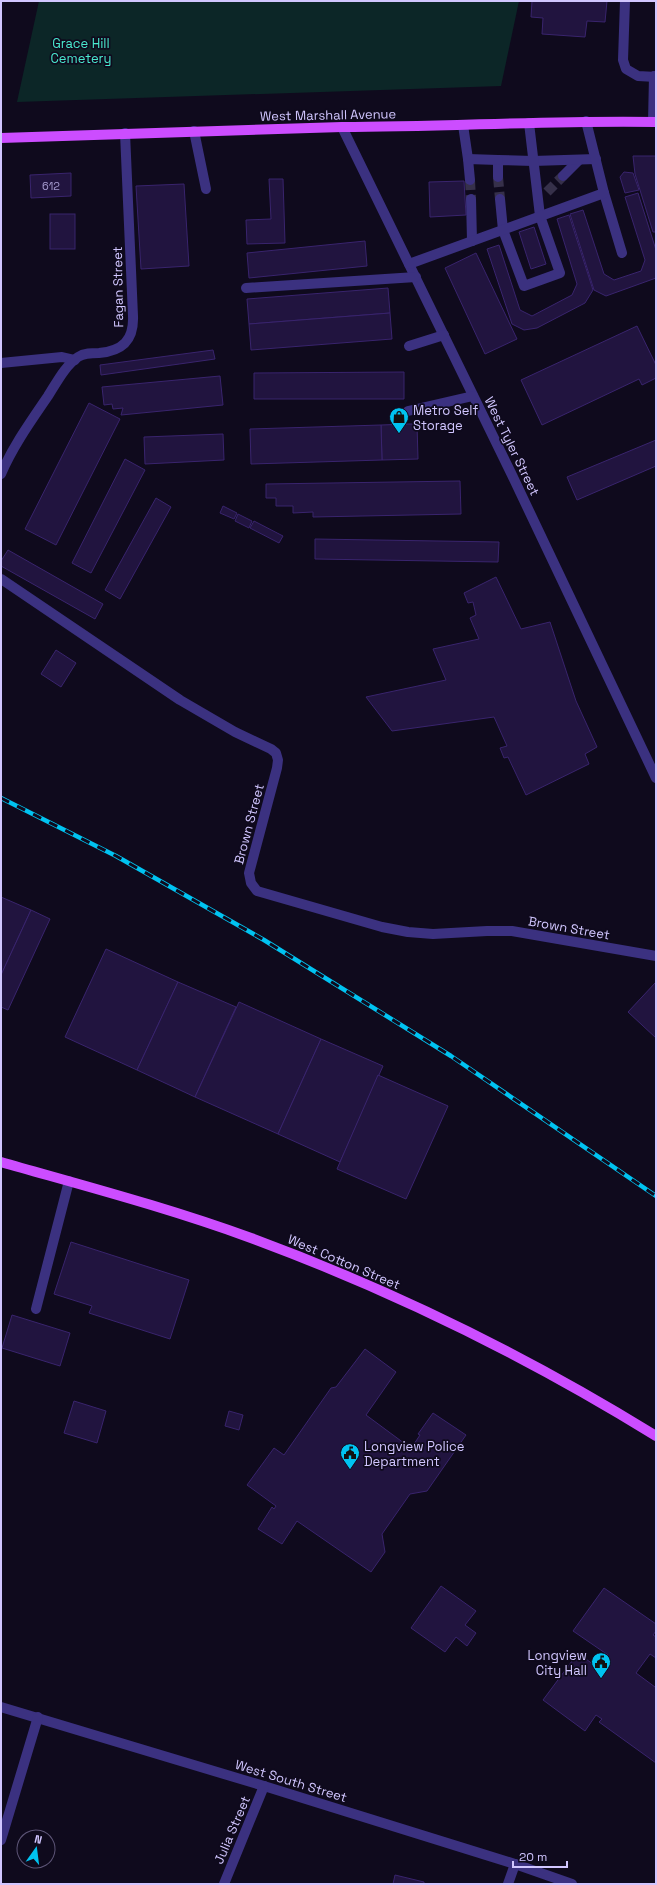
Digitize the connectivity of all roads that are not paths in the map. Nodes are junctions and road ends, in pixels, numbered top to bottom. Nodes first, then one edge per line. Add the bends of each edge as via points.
1 (625, 1) edge
2 (655, 76) edge
3 (586, 122) junction
4 (654, 122) edge
5 (529, 123) junction
6 (463, 125) junction
7 (342, 127) junction
8 (194, 131) junction
9 (125, 133) junction
10 (1, 138) edge
11 (596, 159) junction
12 (468, 160) junction
13 (498, 160) junction
14 (579, 160) junction
15 (533, 161) junction
16 (562, 176) tunnel mouth
17 (498, 177) tunnel mouth
18 (470, 180) tunnel mouth
19 (206, 189) dead end
20 (547, 192) tunnel mouth
21 (604, 193) junction
22 (471, 199) tunnel mouth
23 (500, 199) tunnel mouth
24 (538, 199) junction
25 (540, 216) junction
26 (503, 230) junction
27 (472, 241) junction
28 (622, 253) dead end
29 (409, 264) junction
30 (416, 277) junction
31 (246, 288) dead end
32 (444, 335) junction
33 (409, 346) dead end
34 (75, 360) junction
35 (1, 363) edge
36 (473, 396) junction
37 (408, 411) dead end
38 (1, 474) edge
39 (1, 579) edge
40 (656, 778) edge
41 (656, 956) edge
42 (1, 1162) edge
43 (69, 1181) junction
44 (36, 1309) dead end
45 (656, 1436) edge
46 (1, 1706) edge
47 (38, 1717) junction
48 (264, 1786) junction
49 (1, 1840) edge
50 (515, 1864) junction
51 (224, 1884) edge
52 (508, 1884) edge
53 (572, 1884) edge

1 - 2 street via 623,60 626,69 638,76
2 - 4 street
3 - 4 main road, West Marshall Avenue
3 - 5 main road, West Marshall Avenue
3 - 11 street
5 - 6 main road, West Marshall Avenue
5 - 15 street
6 - 7 main road, West Marshall Avenue
6 - 12 street
7 - 8 main road, West Marshall Avenue
7 - 29 street, West Tyler Street
8 - 9 main road, West Marshall Avenue
8 - 19 street
9 - 10 main road, West Marshall Avenue
9 - 34 street, Fagan Street via 134,316 132,331 127,341 118,349 83,355
11 - 14 street
11 - 21 street
12 - 13 street
12 - 18 street
13 - 15 street
13 - 17 street
14 - 15 street
14 - 16 street
15 - 24 street
20 - 24 street
21 - 25 street
21 - 28 street
22 - 27 street
23 - 26 street
24 - 25 street
25 - 26 street
25 - 26 street via 560,274 524,286
26 - 27 street
27 - 29 street
29 - 30 street, West Tyler Street
30 - 31 street
30 - 32 street, West Tyler Street
32 - 33 street
32 - 36 street, West Tyler Street
34 - 35 street via 62,357
34 - 38 street via 30,422
36 - 37 street
36 - 40 street, West Tyler Street
39 - 41 street, Brown Street via 180,700 276,753 277,768 249,873 257,892 382,928 433,934 512,931
42 - 43 main road, West Cotton Street
43 - 44 street
43 - 45 main road, West Cotton Street via 144,1202 250,1238 372,1287 498,1347
46 - 47 street, West South Street
47 - 48 street, West South Street
47 - 49 street
48 - 50 street, West South Street
48 - 51 street, Julia Street
50 - 52 street
50 - 53 street, West South Street

